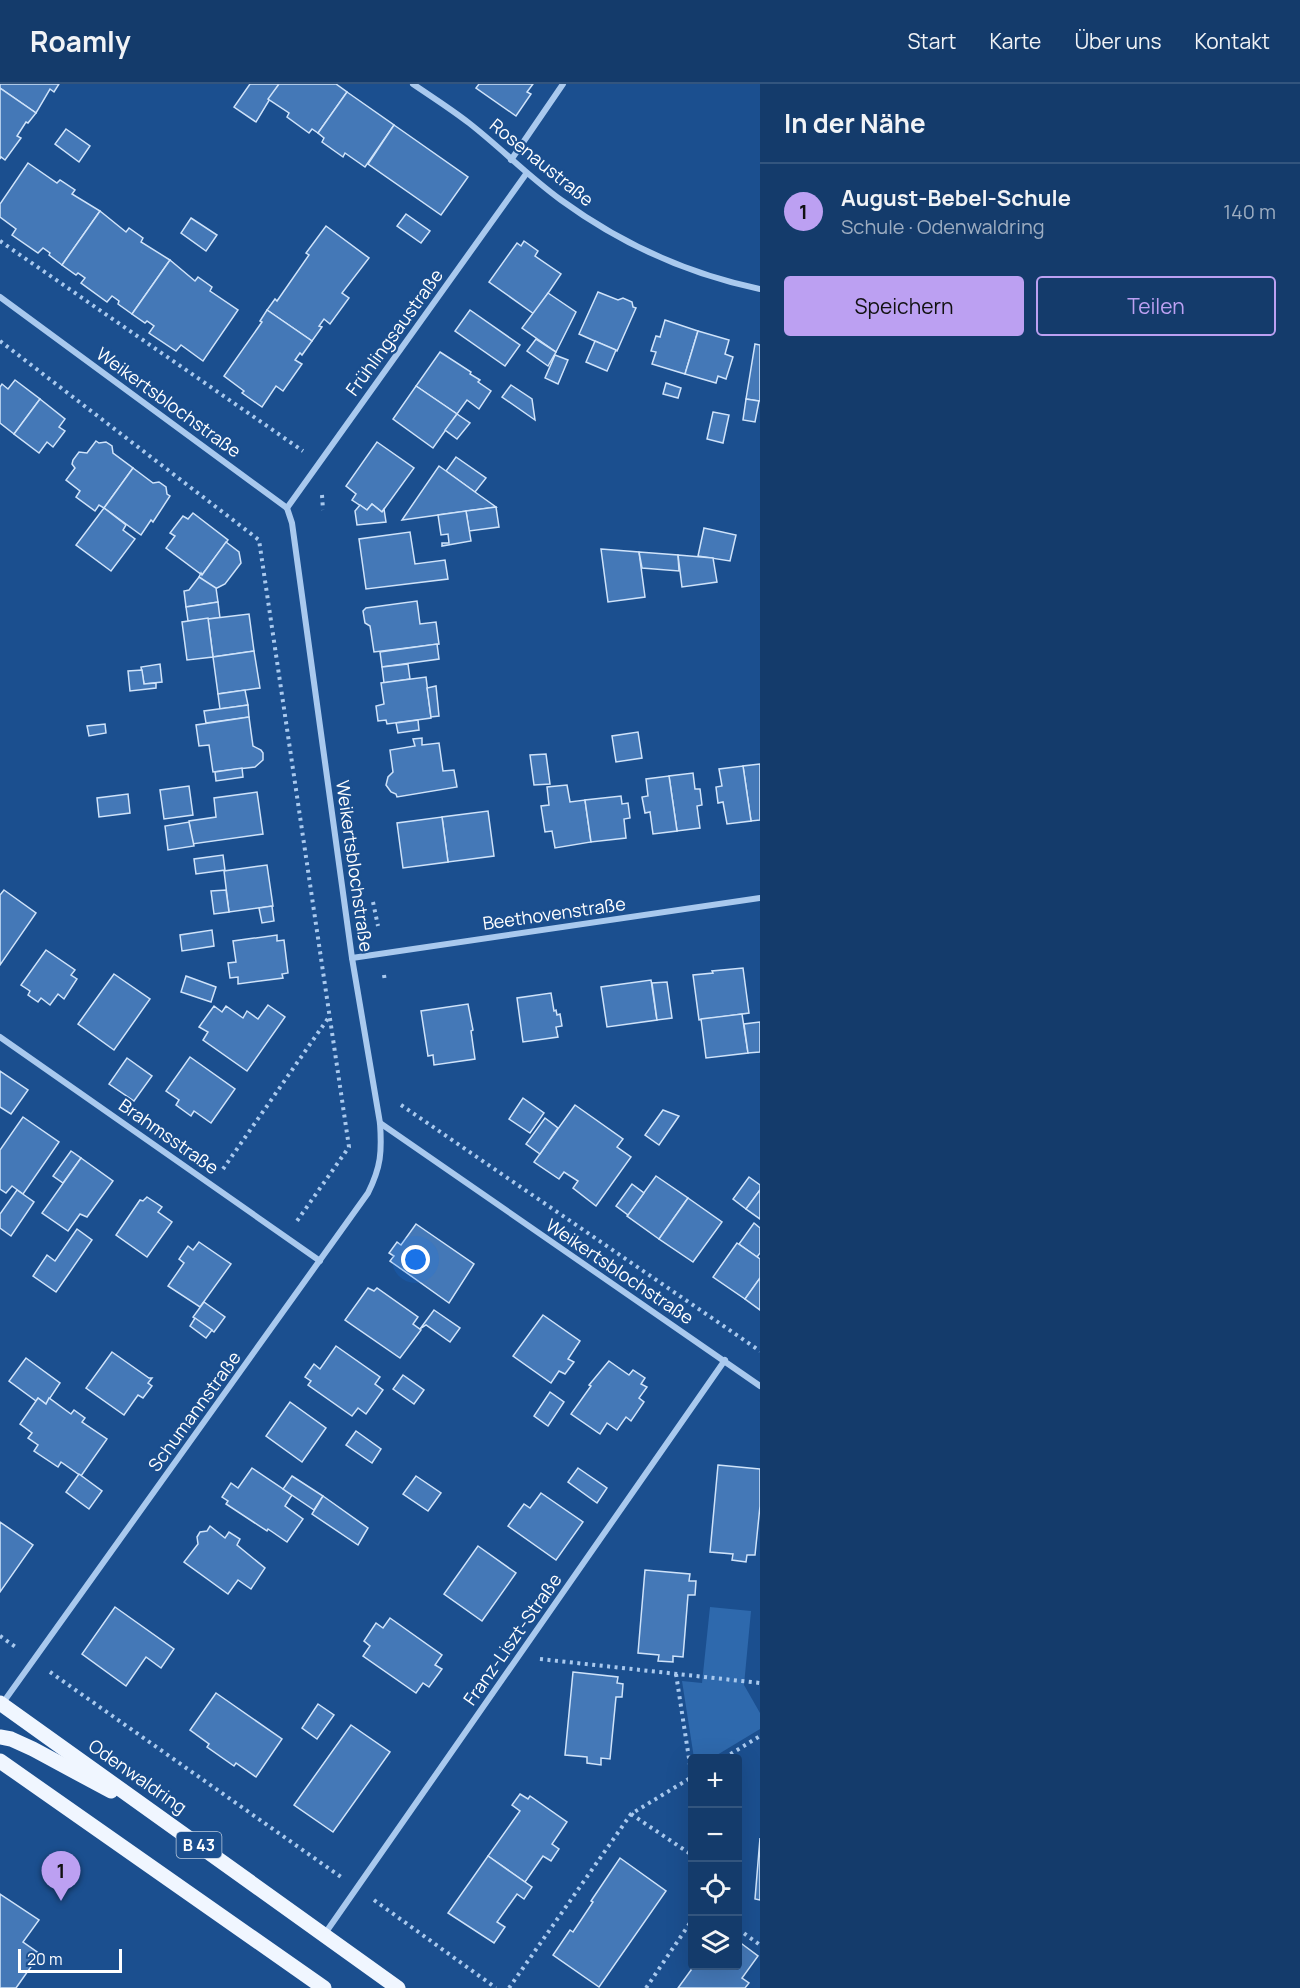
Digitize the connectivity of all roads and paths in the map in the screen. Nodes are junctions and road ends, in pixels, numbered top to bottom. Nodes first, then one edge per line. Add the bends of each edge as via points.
1 (413, 84) edge
2 (563, 84) edge
3 (511, 160) junction
4 (526, 174) junction
5 (0, 241) edge
6 (760, 289) edge
7 (0, 297) edge
8 (0, 341) edge
9 (319, 462) junction
10 (287, 508) junction
11 (323, 510) dead end
12 (760, 898) edge
13 (373, 902) dead end
14 (378, 926) dead end
15 (352, 958) junction
16 (384, 975) dead end
17 (385, 981) dead end
18 (329, 1017) junction
19 (0, 1037) edge
20 (401, 1106) dead end
21 (380, 1124) junction
22 (212, 1184) junction
23 (286, 1237) junction
24 (320, 1261) junction
25 (760, 1350) edge
26 (725, 1360) junction
27 (760, 1386) edge
28 (0, 1636) edge
29 (18, 1649) dead end
30 (518, 1657) junction
31 (45, 1668) dead end
32 (676, 1674) junction
33 (760, 1683) edge
34 (1, 1703) edge
35 (760, 1736) edge
36 (0, 1737) edge
37 (688, 1754) edge
38 (731, 1754) edge
39 (0, 1761) edge
40 (688, 1779) edge
41 (154, 1812) junction
42 (632, 1814) junction
43 (688, 1852) edge
44 (357, 1888) junction
45 (688, 1927) edge
46 (742, 1932) edge
47 (324, 1935) junction
48 (760, 1945) edge
49 (324, 1988) edge
50 (398, 1988) edge
51 (496, 1988) edge
52 (509, 1988) edge
53 (646, 1988) edge

1 - 3 street, Rosenaustraße via 468,122
2 - 3 street
3 - 4 street, Rosenaustraße
4 - 6 street, Rosenaustraße via 592,221 644,250 707,275
4 - 9 street, Frühlingsaustraße
5 - 9 path
7 - 10 street, Weikertsblochstraße
8 - 18 path via 259,540
9 - 10 street, Frühlingsaustraße
9 - 11 path
10 - 15 street, Weikertsblochstraße
12 - 15 street, Beethovenstraße
13 - 14 path
15 - 21 street, Weikertsblochstraße
16 - 17 path
18 - 22 path
18 - 23 path via 349,1147
19 - 22 street, Brahmsstraße
20 - 25 path
21 - 24 street, Schumannstraße via 382,1146 376,1176
21 - 26 street, Weikertsblochstraße
22 - 23 street, Brahmsstraße
23 - 24 street, Brahmsstraße
24 - 34 street, Schumannstraße
26 - 27 street, Weikertsblochstraße
26 - 30 street, Franz-Liszt-Straße
28 - 29 path
30 - 32 path
30 - 44 street, Franz-Liszt-Straße
31 - 44 path
32 - 33 path
32 - 37 path
34 - 41 main road, Odenwaldring / B 43
35 - 38 path
36 - 41 main road via 33,1749
39 - 49 main road, B 43
40 - 42 path
41 - 47 main road, Odenwaldring / B 43
42 - 43 path
42 - 52 path
44 - 47 street, Franz-Liszt-Straße
44 - 51 path
45 - 53 path
46 - 48 path
47 - 50 main road, Odenwaldring / B 43

